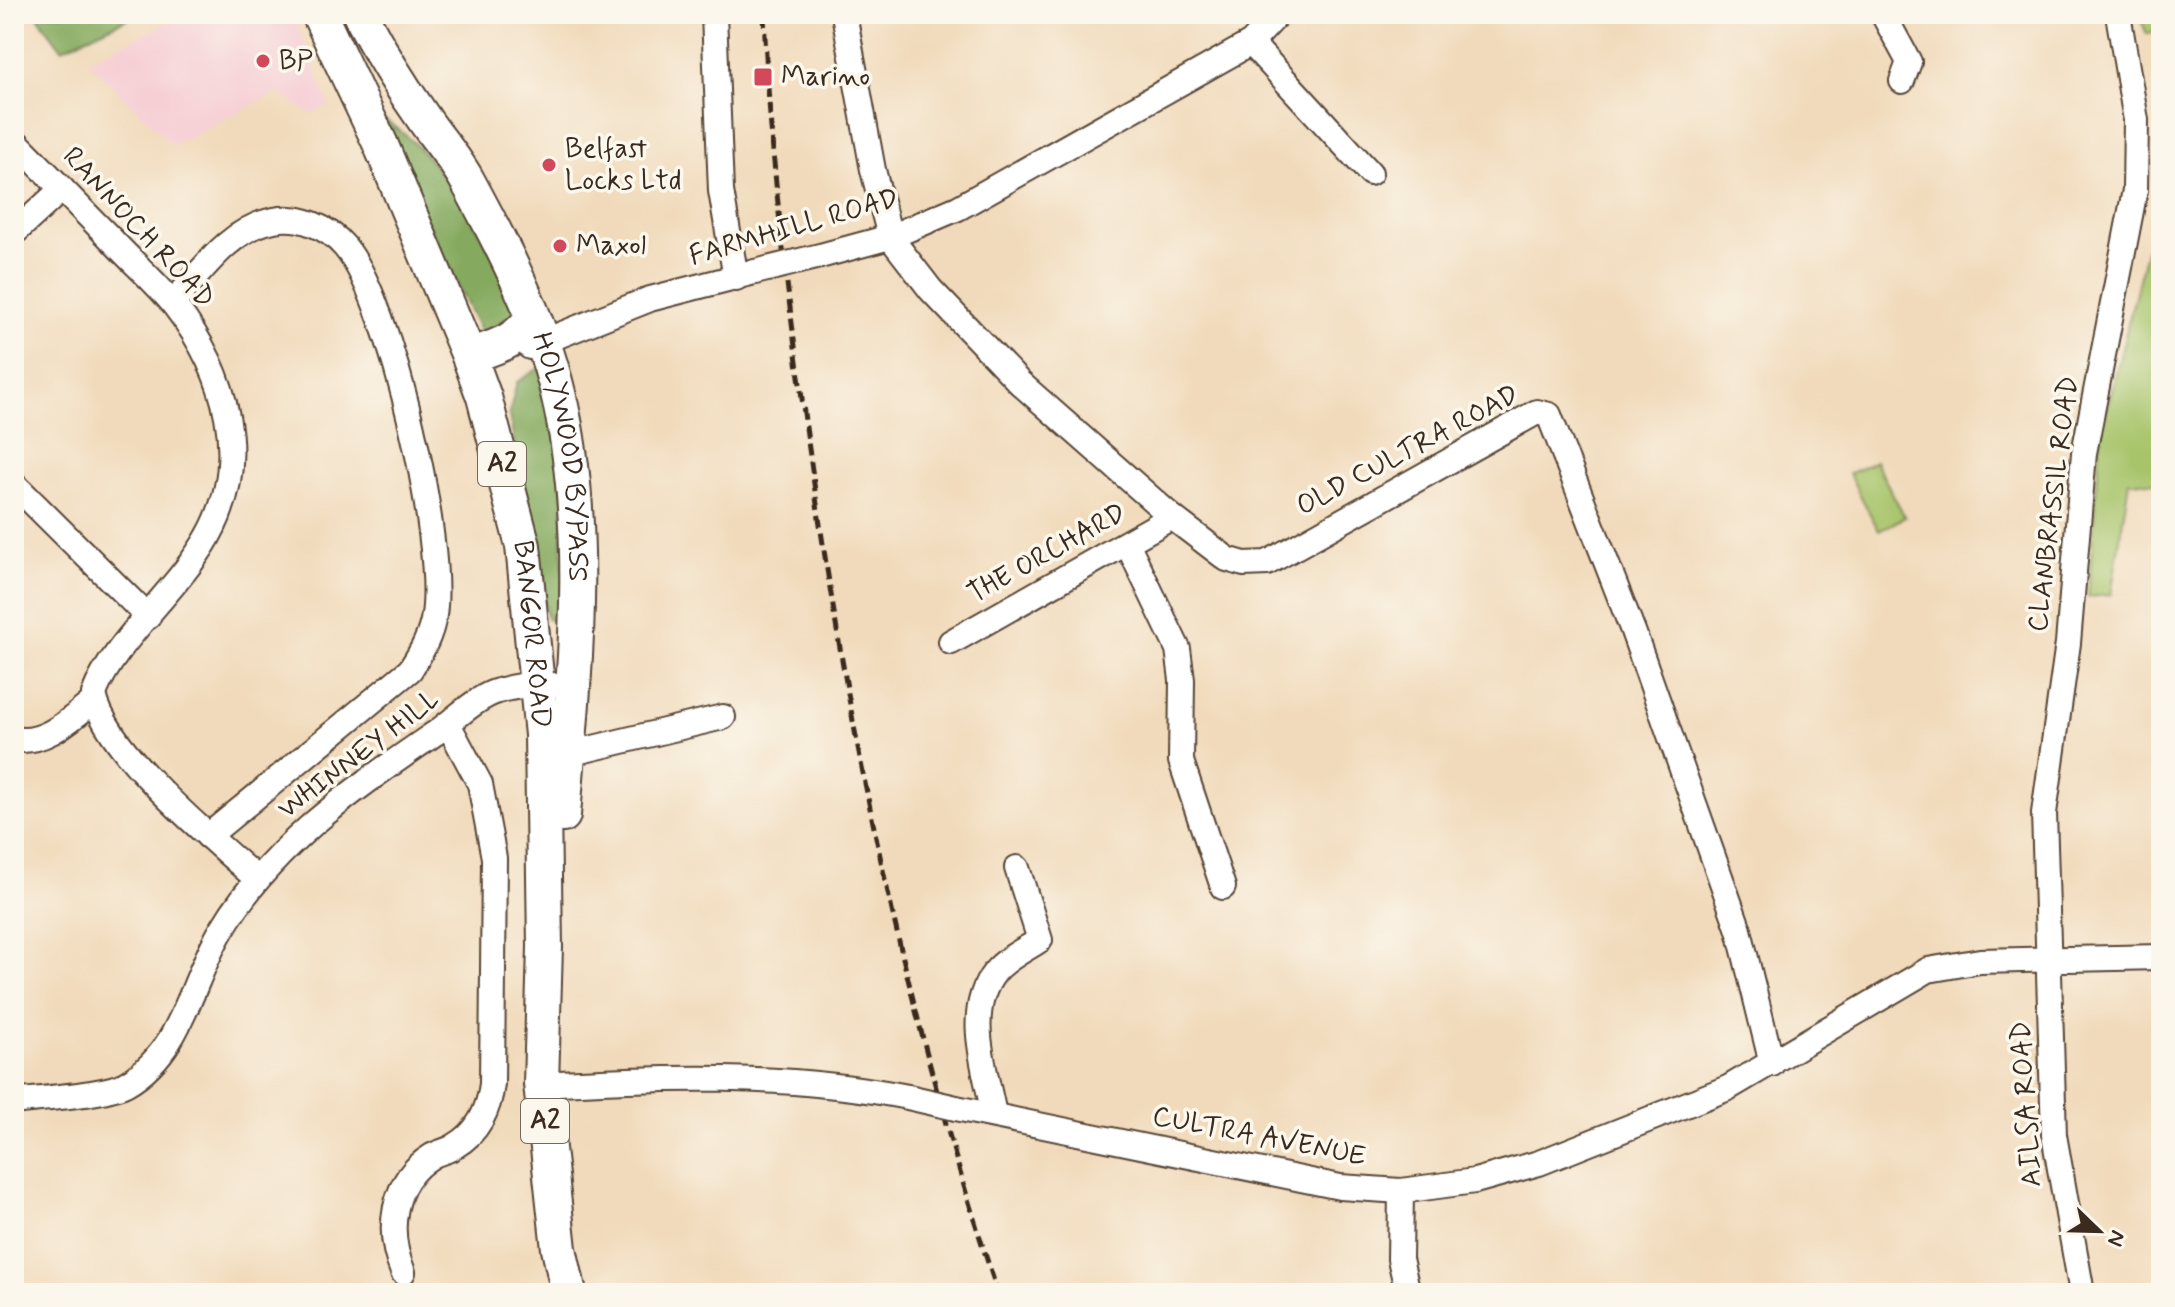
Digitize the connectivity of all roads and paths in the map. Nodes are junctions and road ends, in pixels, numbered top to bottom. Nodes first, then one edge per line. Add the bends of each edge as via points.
1 (319, 14) edge
2 (714, 14) edge
3 (844, 14) edge
4 (1278, 14) edge
5 (1883, 14) edge
6 (2118, 14) edge
7 (362, 15) edge
8 (1251, 43) junction
9 (1902, 81) dead end
10 (14, 140) edge
11 (1370, 173) dead end
12 (62, 189) junction
13 (14, 233) edge
14 (890, 237) junction
15 (746, 275) junction
16 (173, 303) junction
17 (537, 330) junction
18 (472, 363) junction
19 (14, 484) edge
20 (1172, 517) junction
21 (1128, 545) junction
22 (148, 617) junction
23 (951, 642) dead end
24 (554, 689) junction
25 (95, 700) junction
26 (723, 717) dead end
27 (448, 724) junction
28 (14, 739) edge
29 (568, 754) junction
30 (208, 836) junction
31 (1017, 868) dead end
32 (257, 879) junction
33 (1223, 887) dead end
34 (545, 947) junction
35 (2161, 957) edge
36 (2050, 958) junction
37 (1772, 1064) junction
38 (541, 1084) junction
39 (14, 1102) edge
40 (994, 1115) junction
41 (1401, 1191) junction
42 (403, 1272) dead end
43 (569, 1293) edge
44 (1408, 1293) edge
45 (2082, 1293) edge

1 - 18 highway, BANGOR ROAD / A2 via 380,143
2 - 15 street via 721,191
3 - 14 street
4 - 8 street, FARMHILL ROAD
5 - 9 street via 1909,62
6 - 36 street, CLANBRASSIL ROAD via 2136,120 2135,190 2084,453 2068,643 2044,813
7 - 17 highway, HOLYWOOD BYPASS / A2 via 466,178
8 - 11 street
8 - 14 street, FARMHILL ROAD via 1016,177
10 - 12 street, RANNOCH ROAD
12 - 13 street
12 - 16 street, RANNOCH ROAD
14 - 15 street, FARMHILL ROAD, bridge
14 - 20 street, OLD CULTRA ROAD via 978,343
15 - 17 street, FARMHILL ROAD
16 - 22 street, RANNOCH ROAD via 222,389 231,452 224,496 208,537
16 - 30 street via 220,251 254,227 291,219 316,225 338,239 362,275 391,352 436,559 434,616 410,670
17 - 18 highway via 524,332
17 - 24 highway, HOLYWOOD BYPASS / A2 via 558,393 571,470 576,548 574,635
18 - 24 highway, BANGOR ROAD / A2 via 523,546
19 - 22 street
20 - 21 street, THE ORCHARD
20 - 37 street, OLD CULTRA ROAD via 1227,559 1267,563 1537,412 1549,415 1734,916
21 - 23 street, THE ORCHARD
21 - 33 street via 1178,649 1181,761
22 - 25 street, RANNOCH ROAD via 98,684
24 - 27 street, WHINNEY HILL via 495,692
24 - 29 highway, HOLYWOOD BYPASS / A2
24 - 34 highway, BANGOR ROAD / A2 via 542,735
25 - 28 street via 54,730 29,740
25 - 30 street via 140,766
26 - 29 street
27 - 32 street, WHINNEY HILL via 344,798
27 - 42 street via 480,784 494,858 492,1084 473,1132 424,1163 402,1192 392,1230
29 - 34 highway, HOLYWOOD BYPASS / A2
30 - 32 street
31 - 40 street via 1040,940 995,970 980,998 978,1028
32 - 39 street, WHINNEY HILL via 220,932 171,1042 149,1066 125,1084 103,1090
34 - 38 highway, BANGOR ROAD / A2
35 - 36 street, CULTRA AVENUE
36 - 37 street, CULTRA AVENUE via 1928,970
36 - 45 street, AILSA ROAD via 2054,1135
37 - 41 street, CULTRA AVENUE via 1728,1088 1539,1163 1475,1181
38 - 40 street, CULTRA AVENUE, bridge via 680,1076 816,1083
38 - 43 highway, BANGOR ROAD / A2 via 559,1249
40 - 41 street, CULTRA AVENUE via 1340,1187
41 - 44 street via 1400,1259

